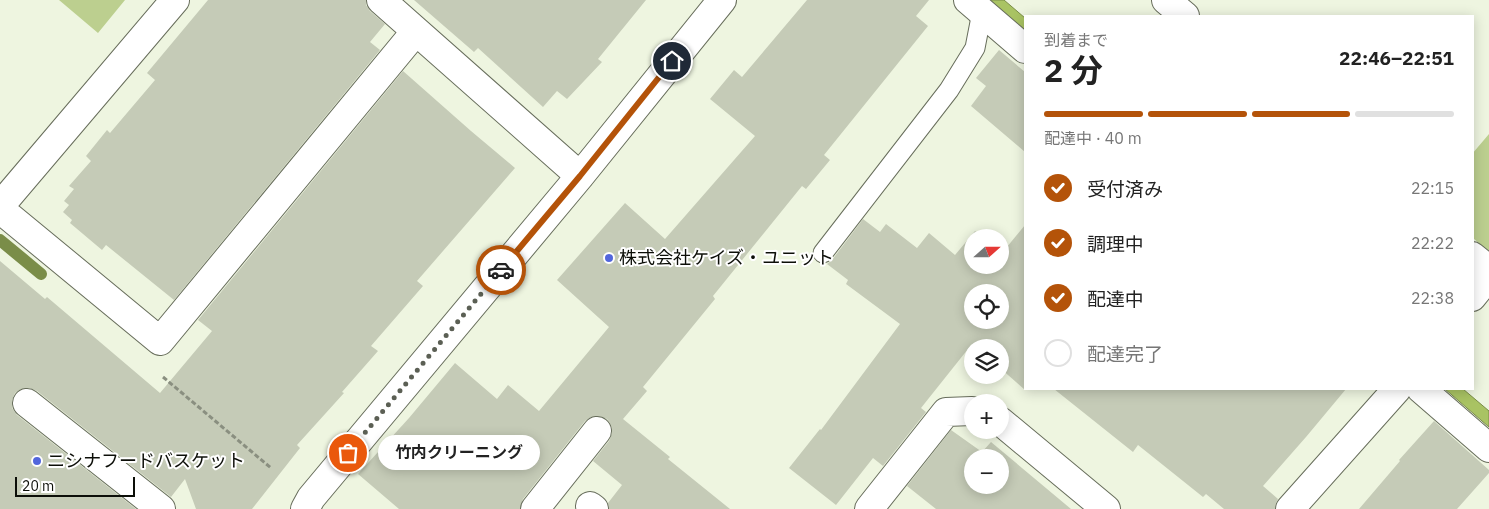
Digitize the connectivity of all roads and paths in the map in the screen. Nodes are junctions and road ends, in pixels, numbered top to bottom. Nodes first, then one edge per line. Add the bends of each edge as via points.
1 (175, 0) edge
2 (381, 0) edge
3 (1166, 0) edge
4 (718, 1) edge
5 (975, 6) edge
6 (1184, 15) edge
7 (416, 31) junction
8 (1024, 48) edge
9 (580, 176) junction
10 (0, 208) edge
11 (823, 253) dead end
12 (1474, 258) edge
13 (1489, 270) edge
14 (1489, 276) edge
15 (1474, 294) edge
16 (1396, 390) edge
17 (1422, 390) edge
18 (27, 402) dead end
19 (964, 411) edge
20 (1009, 428) edge
21 (598, 431) dead end
22 (1489, 448) edge
23 (161, 509) edge
24 (305, 509) edge
25 (535, 509) edge
26 (869, 509) edge
27 (1106, 509) edge
28 (1290, 509) edge

1 - 10 street
2 - 7 street
3 - 6 street
4 - 9 street
5 - 8 street
5 - 11 lane via 975,48 949,90
7 - 9 street
7 - 10 street via 160,341
9 - 24 street
12 - 13 street
14 - 15 street
16 - 28 street
17 - 22 street
18 - 23 street
19 - 26 street via 946,412
20 - 27 street
21 - 25 street

